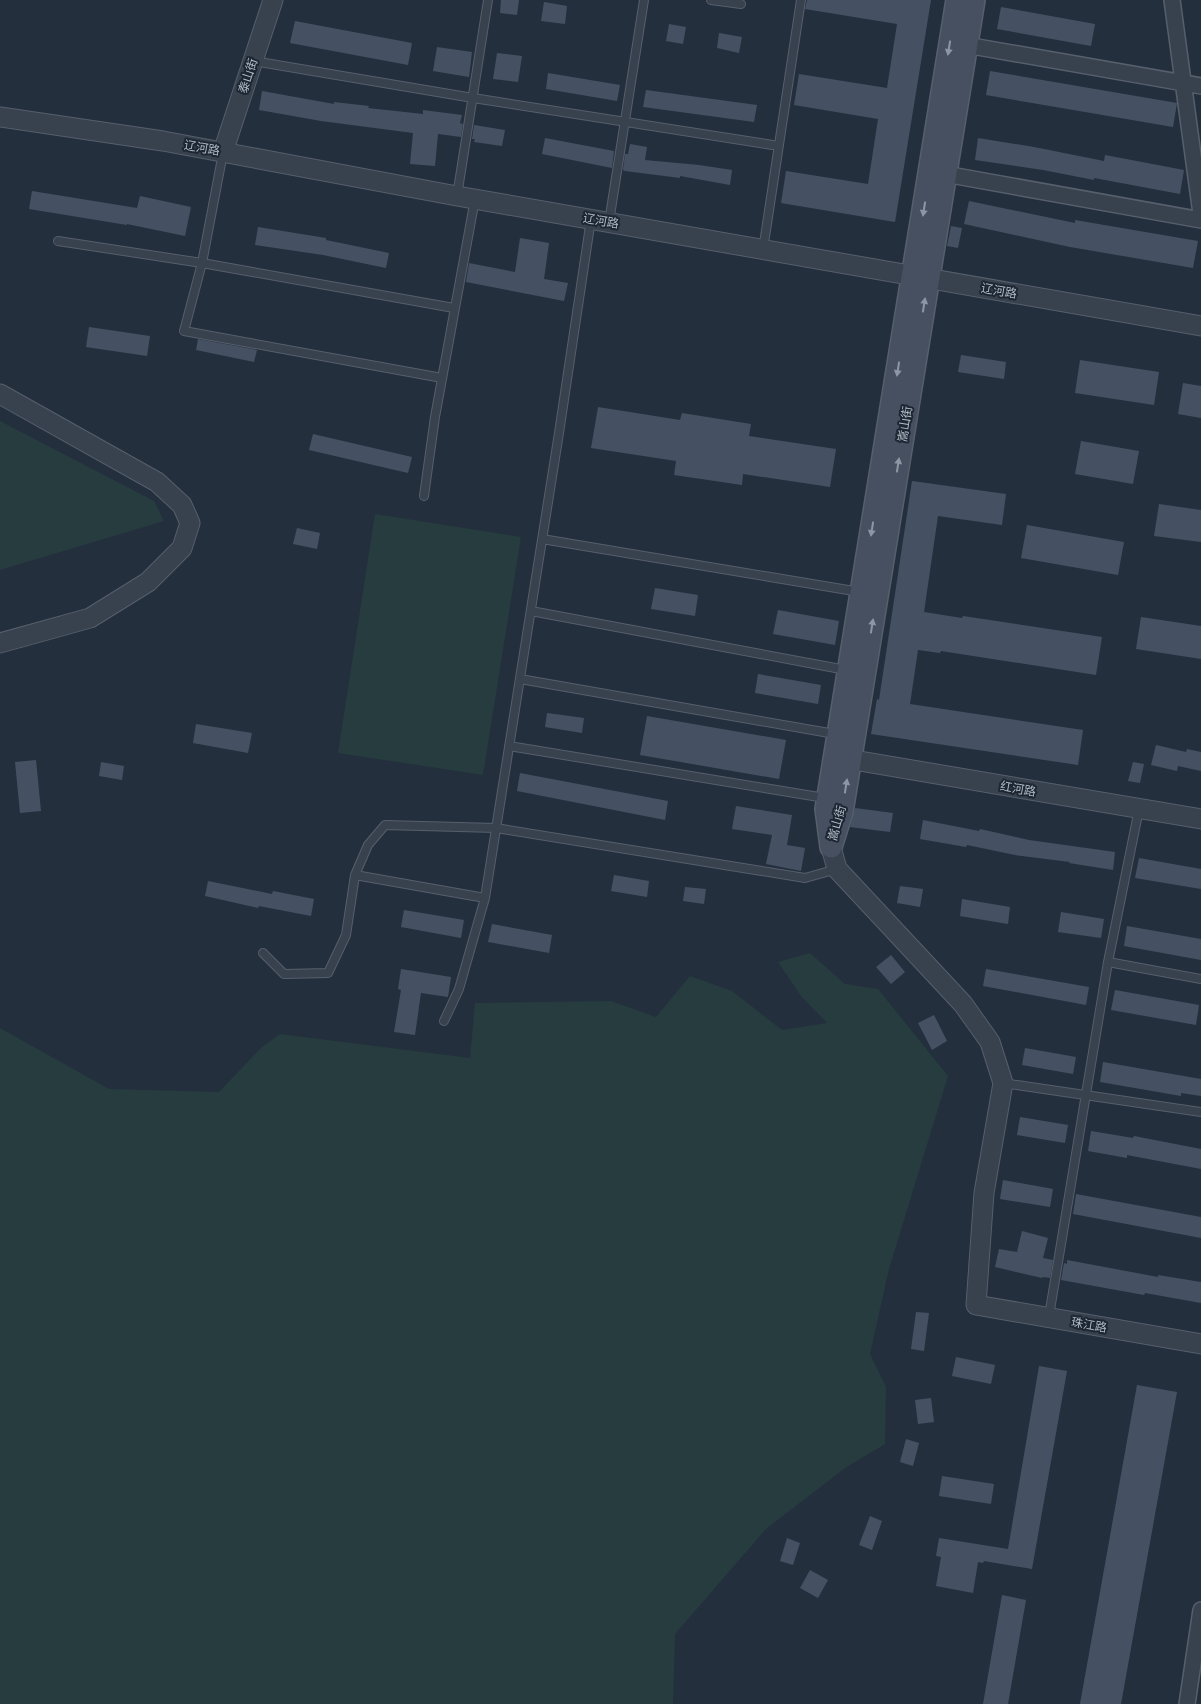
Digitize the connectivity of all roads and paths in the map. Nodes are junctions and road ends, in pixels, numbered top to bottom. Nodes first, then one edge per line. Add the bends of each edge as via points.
1 (273, 0) edge
2 (488, 0) edge
3 (644, 0) edge
4 (711, 0) edge
5 (801, 0) edge
6 (957, 0) edge
7 (974, 0) edge
8 (1172, 0) edge
9 (741, 4) dead end
10 (966, 45) junction
11 (253, 61) junction
12 (1183, 82) junction
13 (1201, 86) edge
14 (473, 98) junction
15 (0, 117) edge
16 (625, 122) junction
17 (779, 146) junction
18 (223, 152) junction
19 (945, 174) junction
20 (466, 198) junction
21 (1201, 214) edge
22 (1201, 220) edge
23 (600, 221) junction
24 (58, 241) dead end
25 (762, 250) junction
26 (202, 263) junction
27 (921, 278) junction
28 (454, 308) junction
29 (1201, 326) edge
30 (442, 378) junction
31 (0, 394) edge
32 (424, 496) dead end
33 (542, 539) junction
34 (862, 592) junction
35 (531, 611) junction
36 (0, 643) edge
37 (849, 670) junction
38 (520, 679) junction
39 (838, 735) junction
40 (509, 746) junction
41 (843, 759) junction
42 (828, 799) junction
43 (1139, 809) junction
44 (1201, 819) edge
45 (496, 828) junction
46 (830, 847) junction
47 (837, 869) junction
48 (355, 875) junction
49 (485, 898) junction
50 (263, 953) dead end
51 (1108, 962) junction
52 (1201, 979) edge
53 (444, 1021) dead end
54 (1003, 1083) junction
55 (1086, 1095) junction
56 (1201, 1112) edge
57 (1049, 1318) junction
58 (1201, 1344) edge
59 (1201, 1610) edge
60 (1187, 1704) edge

1 - 11 street, 泰山街
2 - 14 lane
3 - 16 lane
4 - 9 lane
5 - 17 lane
6 -> 27 main road, 嵩山街
7 - 10 main road, 嵩山街
8 - 12 street
10 - 12 street
10 - 19 main road, 嵩山街
11 - 14 lane
11 - 18 street, 泰山街
12 - 13 street
12 - 21 street
14 - 16 lane
14 - 20 lane
15 - 18 street, 辽河路
16 - 17 lane
16 - 23 lane
17 - 25 lane
18 - 20 street, 辽河路
18 - 26 lane
19 - 22 street
19 - 27 main road, 嵩山街
20 - 23 street, 辽河路
20 - 28 lane
23 - 25 street, 辽河路
23 - 33 lane
24 - 26 lane
25 - 27 street, 辽河路
26 - 28 lane
26 - 30 lane via 184,331
27 - 29 street, 辽河路
27 -> 34 main road, 嵩山街
41 -> 27 main road, 嵩山街
28 - 30 lane
30 - 32 lane
31 - 36 street via 158,482 182,506 190,523 182,548 148,582 90,618
33 - 34 lane
33 - 35 lane
34 - 37 main road, 嵩山街
35 - 37 lane
35 - 38 lane
37 - 39 main road, 嵩山街
38 - 39 lane
38 - 40 lane
39 - 41 main road, 嵩山街
40 - 42 lane
40 - 45 lane
41 - 42 main road, 嵩山街
41 - 43 street, 红河路
46 -> 41 main road, 嵩山街 via 842,812
42 - 46 main road, 嵩山街
43 - 44 street, 红河路
43 - 51 lane
45 - 47 lane via 805,878
45 - 48 lane via 385,824 368,845
45 - 49 lane
46 - 47 street, 嵩山街
47 - 54 street via 963,1004 990,1042
48 - 49 lane
48 - 50 lane via 346,935 328,972 284,974
49 - 53 lane via 458,989
51 - 52 lane
51 - 55 lane
54 - 55 lane
54 - 57 street, 珠江路 via 984,1192 976,1305
55 - 56 lane
55 - 57 lane
57 - 58 street, 珠江路
59 - 60 street

